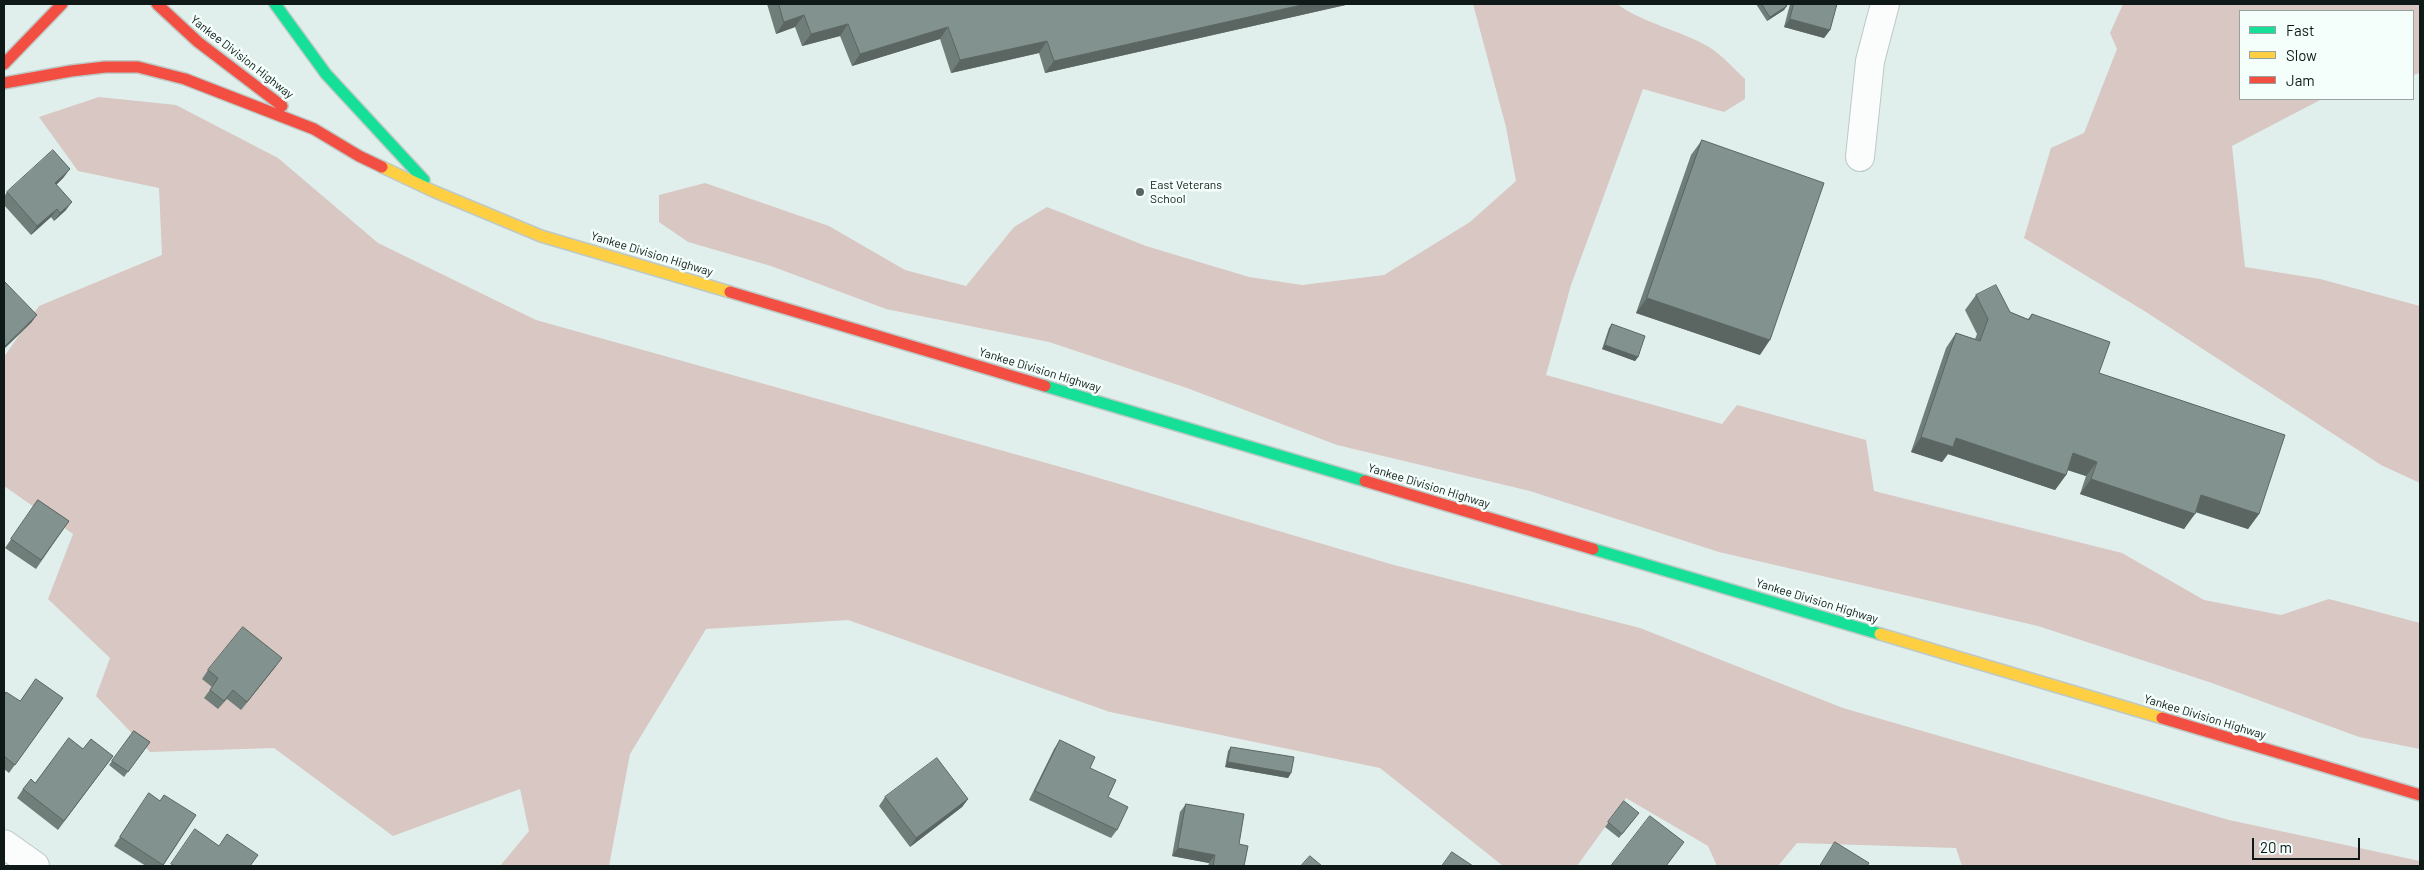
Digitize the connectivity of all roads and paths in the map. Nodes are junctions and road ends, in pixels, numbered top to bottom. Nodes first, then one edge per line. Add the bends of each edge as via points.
1 (62, 4) edge
2 (157, 4) edge
3 (275, 4) edge
4 (1885, 4) edge
5 (4, 64) edge
6 (4, 83) edge
7 (314, 129) junction
8 (1860, 157) dead end
9 (433, 191) junction
10 (2420, 795) edge

1 - 5 main road
2 - 7 main road, Yankee Division Highway via 198,42
3 - 9 main road via 319,67
4 - 8 street via 1870,60
6 - 7 main road via 105,67 138,68 185,79
7 - 9 main road, Yankee Division Highway via 359,156
9 - 10 main road, Yankee Division Highway via 541,236

